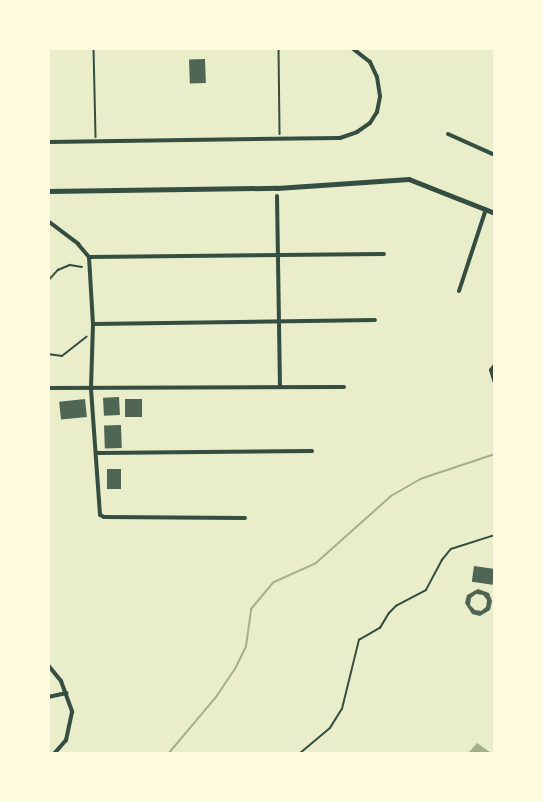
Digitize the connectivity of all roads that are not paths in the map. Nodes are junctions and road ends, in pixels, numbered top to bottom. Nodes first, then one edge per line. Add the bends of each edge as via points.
1 (352, 48) edge
2 (448, 134) dead end
3 (48, 142) edge
4 (495, 155) edge
5 (48, 191) edge
6 (277, 196) dead end
7 (486, 209) junction
8 (495, 213) edge
9 (48, 221) edge
10 (279, 254) junction
11 (384, 254) dead end
12 (89, 257) junction
13 (459, 291) dead end
14 (375, 320) dead end
15 (279, 321) junction
16 (93, 324) junction
17 (495, 365) edge
18 (495, 383) edge
19 (280, 386) junction
20 (344, 387) dead end
21 (48, 388) edge
22 (91, 389) junction
23 (312, 451) dead end
24 (96, 453) junction
25 (245, 518) dead end
26 (495, 535) edge
27 (48, 665) edge
28 (67, 693) junction
29 (48, 698) edge
30 (54, 754) edge
31 (299, 754) edge

1 - 3 street via 370,62 380,96 370,123 340,138
2 - 4 street
5 - 7 street via 277,188 409,179
6 - 10 street
7 - 8 street
7 - 13 street
9 - 12 street
10 - 11 street
10 - 12 street
10 - 15 street
12 - 16 street
14 - 15 street
15 - 16 street
15 - 19 street
16 - 22 street
17 - 18 street via 491,370
19 - 20 street
19 - 22 street
21 - 22 street
22 - 24 street
23 - 24 street
24 - 25 street via 100,514 104,517
26 - 31 lane via 451,549 426,590 396,606 380,628 359,640 337,719
27 - 28 street
28 - 29 street
28 - 30 street via 72,712 70,730

